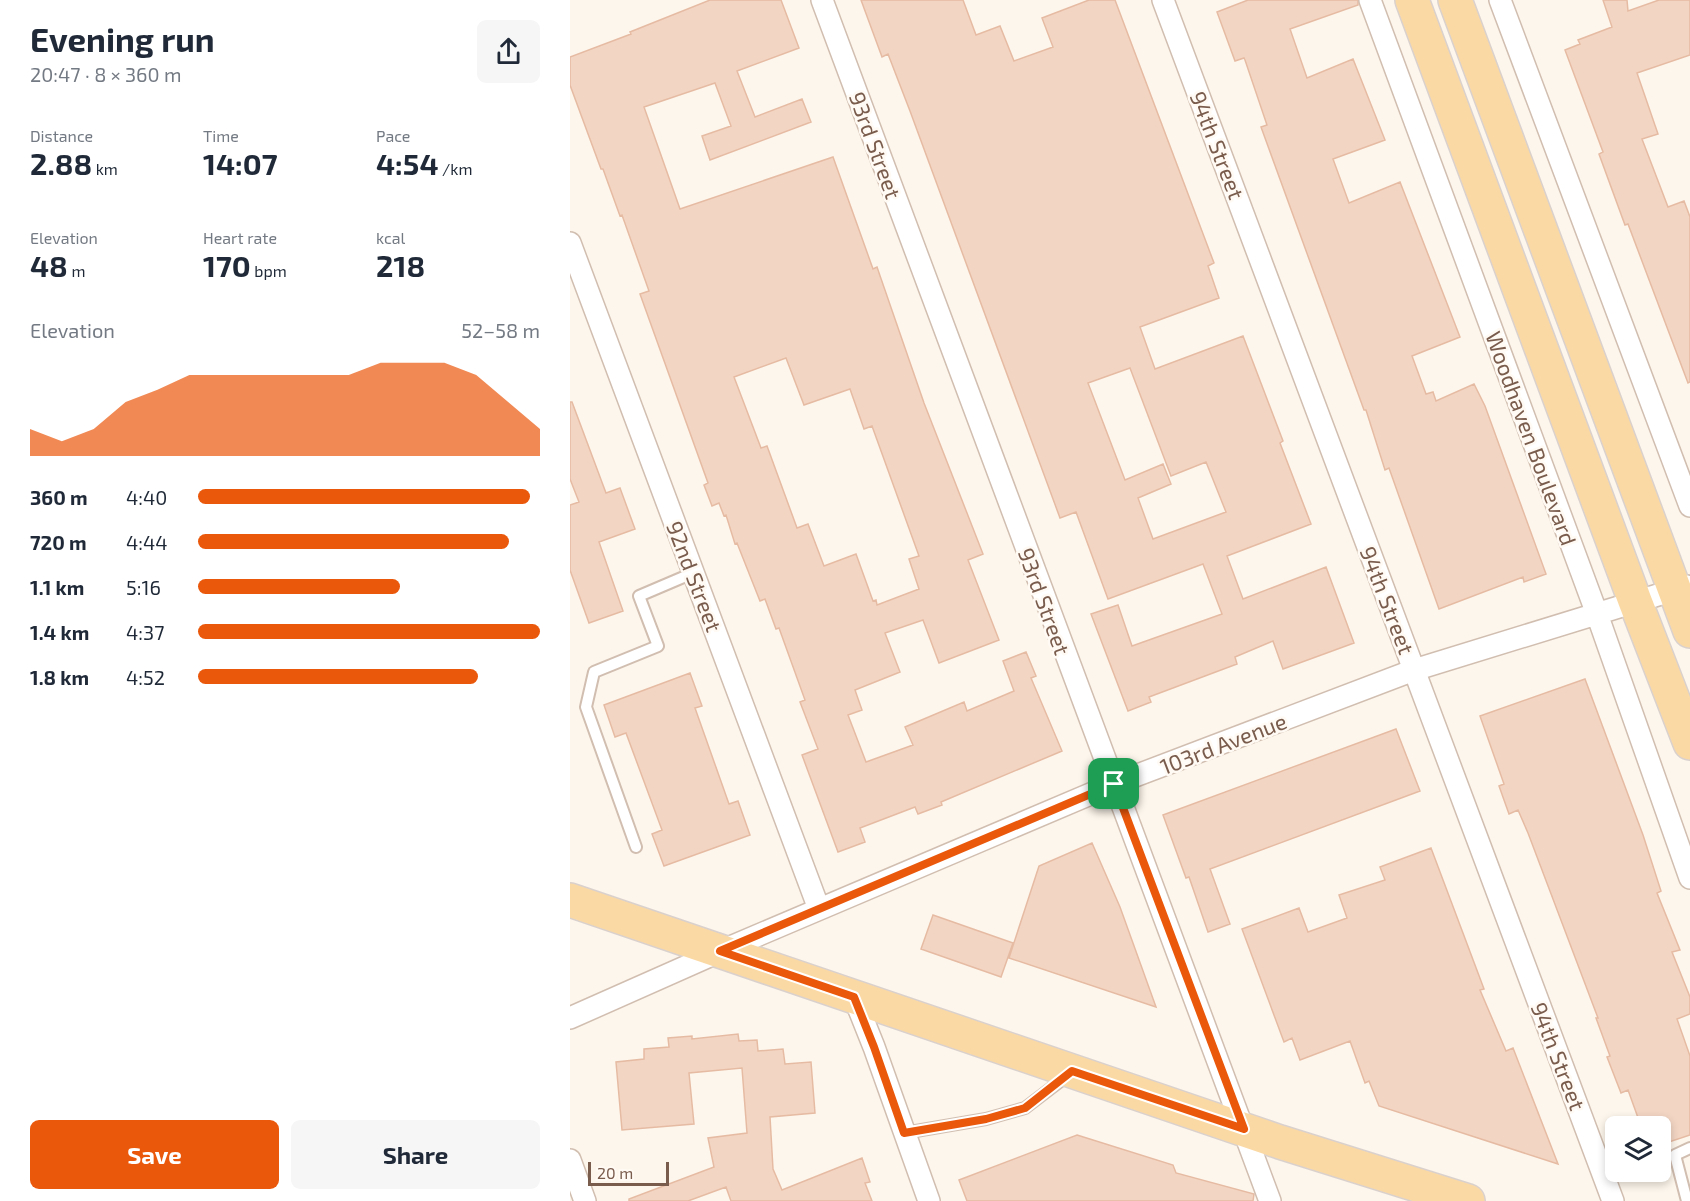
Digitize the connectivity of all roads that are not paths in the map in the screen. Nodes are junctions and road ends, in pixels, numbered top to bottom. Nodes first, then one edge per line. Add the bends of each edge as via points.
1 (822, 0) edge
2 (1163, 0) edge
3 (1370, 0) edge
4 (1412, 0) edge
5 (1455, 0) edge
6 (1500, 0) edge
7 (570, 243) edge
8 (1690, 506) edge
9 (693, 573) junction
10 (1682, 587) edge
11 (1635, 601) junction
12 (1597, 614) junction
13 (1690, 631) edge
14 (1414, 670) junction
15 (1690, 743) edge
16 (1114, 784) junction
17 (636, 847) dead end
18 (1690, 878) edge
19 (570, 900) edge
20 (819, 909) junction
21 (720, 951) junction
22 (854, 997) junction
23 (570, 1018) edge
24 (1072, 1071) junction
25 (1244, 1129) junction
26 (904, 1133) junction
27 (1690, 1148) edge
28 (570, 1160) edge
29 (585, 1201) edge
30 (929, 1201) edge
31 (1270, 1201) edge
32 (1468, 1201) edge
33 (1613, 1201) edge
34 (1688, 1201) edge

1 - 16 street, 93rd Street
2 - 14 street, 94th Street
3 - 12 street, Woodhaven Boulevard
4 - 11 main road, Woodhaven Boulevard
5 - 10 main road
6 - 8 street
7 - 9 street, 92nd Street
9 - 17 lane via 639,596 658,646 594,672 586,707
9 - 20 street, 92nd Street
10 - 11 street, 103rd Avenue
10 - 13 main road
11 - 12 street, 103rd Avenue
11 - 15 main road, Woodhaven Boulevard
12 - 14 street, 103rd Avenue
12 - 18 street, Woodhaven Boulevard
14 - 16 street, 103rd Avenue
14 - 33 street, 94th Street
16 - 20 street, 103rd Avenue
16 - 25 street, 93rd Street
19 - 21 main road
20 - 21 street, 103rd Avenue
21 - 22 main road
21 - 23 street, 103rd Avenue
22 - 24 main road
22 - 26 street
24 - 25 main road
24 - 26 lane via 1025,1108
25 - 31 street, 93rd Street
25 - 32 main road
26 - 30 street
27 - 34 lane via 1675,1155
28 - 29 street

